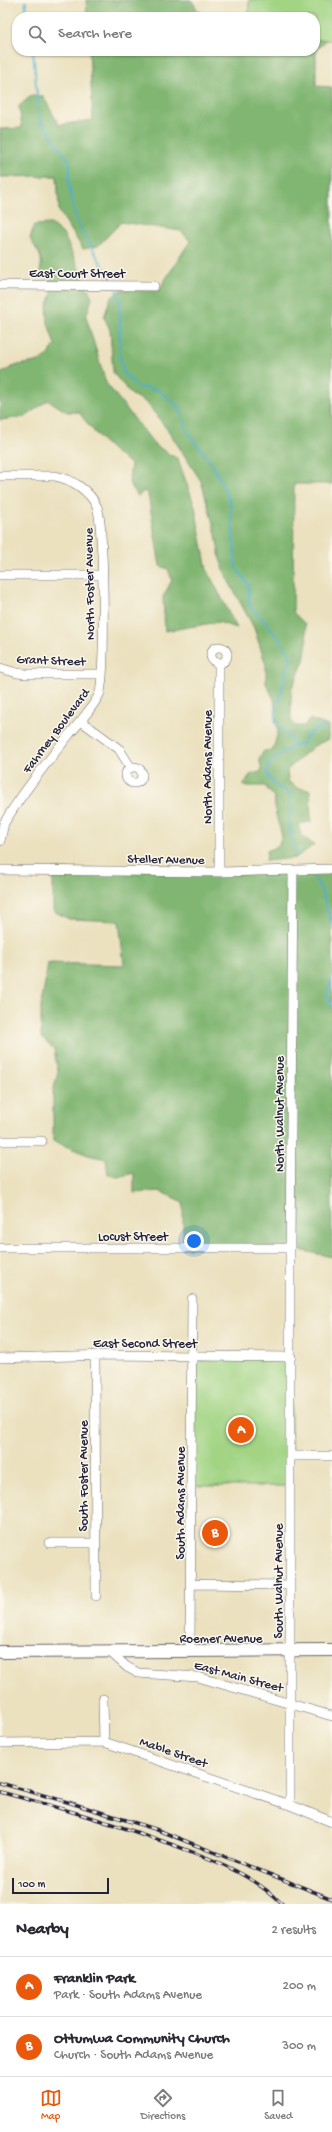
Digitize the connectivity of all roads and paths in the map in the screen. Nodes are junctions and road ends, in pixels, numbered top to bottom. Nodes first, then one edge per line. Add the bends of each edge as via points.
1 (0, 285) edge
2 (154, 286) dead end
3 (0, 476) edge
4 (0, 575) edge
5 (103, 575) junction
6 (219, 663) dead end
7 (0, 668) edge
8 (102, 674) junction
9 (81, 721) junction
10 (131, 768) dead end
11 (0, 841) edge
12 (332, 869) edge
13 (0, 870) edge
14 (292, 871) junction
15 (219, 872) junction
16 (42, 1140) dead end
17 (0, 1141) edge
18 (0, 1248) edge
19 (290, 1248) junction
20 (192, 1299) dead end
21 (94, 1355) junction
22 (192, 1355) junction
23 (291, 1357) junction
24 (0, 1358) edge
25 (291, 1456) junction
26 (332, 1456) edge
27 (95, 1542) junction
28 (50, 1543) dead end
29 (191, 1584) junction
30 (290, 1585) junction
31 (96, 1596) dead end
32 (290, 1650) junction
33 (332, 1650) edge
34 (190, 1651) junction
35 (0, 1652) edge
36 (110, 1652) junction
37 (103, 1699) dead end
38 (290, 1704) junction
39 (332, 1716) edge
40 (104, 1742) junction
41 (0, 1743) edge
42 (290, 1805) junction
43 (332, 1822) edge

1 - 2 street, East Court Street
3 - 5 street, North Foster Avenue via 61,477 83,489 90,496 100,516
4 - 5 street
5 - 8 street, North Foster Avenue
6 - 15 street, North Adams Avenue
7 - 8 street, Grant Street via 27,674
8 - 9 street, Fahrney Boulevard via 100,694
9 - 10 street via 118,749
9 - 11 street, Fahrney Boulevard via 16,803 4,824
12 - 14 street, Steller Avenue
13 - 15 street, Steller Avenue
14 - 15 street, Steller Avenue
14 - 19 street, North Walnut Avenue
16 - 17 street
18 - 19 street, Locust Street
19 - 23 street, North Walnut Avenue
20 - 22 street
21 - 22 street, East Second Street
21 - 24 street, East Second Street
21 - 27 street, South Foster Avenue
22 - 23 street, East Second Street
22 - 29 street, South Adams Avenue
23 - 25 street, South Walnut Avenue
25 - 26 street
25 - 30 street, South Walnut Avenue
27 - 28 street
27 - 31 street, South Foster Avenue
29 - 30 street
29 - 34 street, South Adams Avenue
30 - 32 street, South Walnut Avenue
32 - 33 main road, Roemer Avenue
32 - 34 main road, Roemer Avenue
32 - 38 street, South Walnut Avenue
34 - 36 main road, Roemer Avenue
35 - 36 main road
36 - 38 street, East Main Street via 127,1667 138,1672 198,1677
37 - 40 street
38 - 39 street, East Main Street
38 - 42 street, South Walnut Avenue
40 - 41 street, Mable Street
40 - 42 street, Mable Street
42 - 43 street, Mable Street

